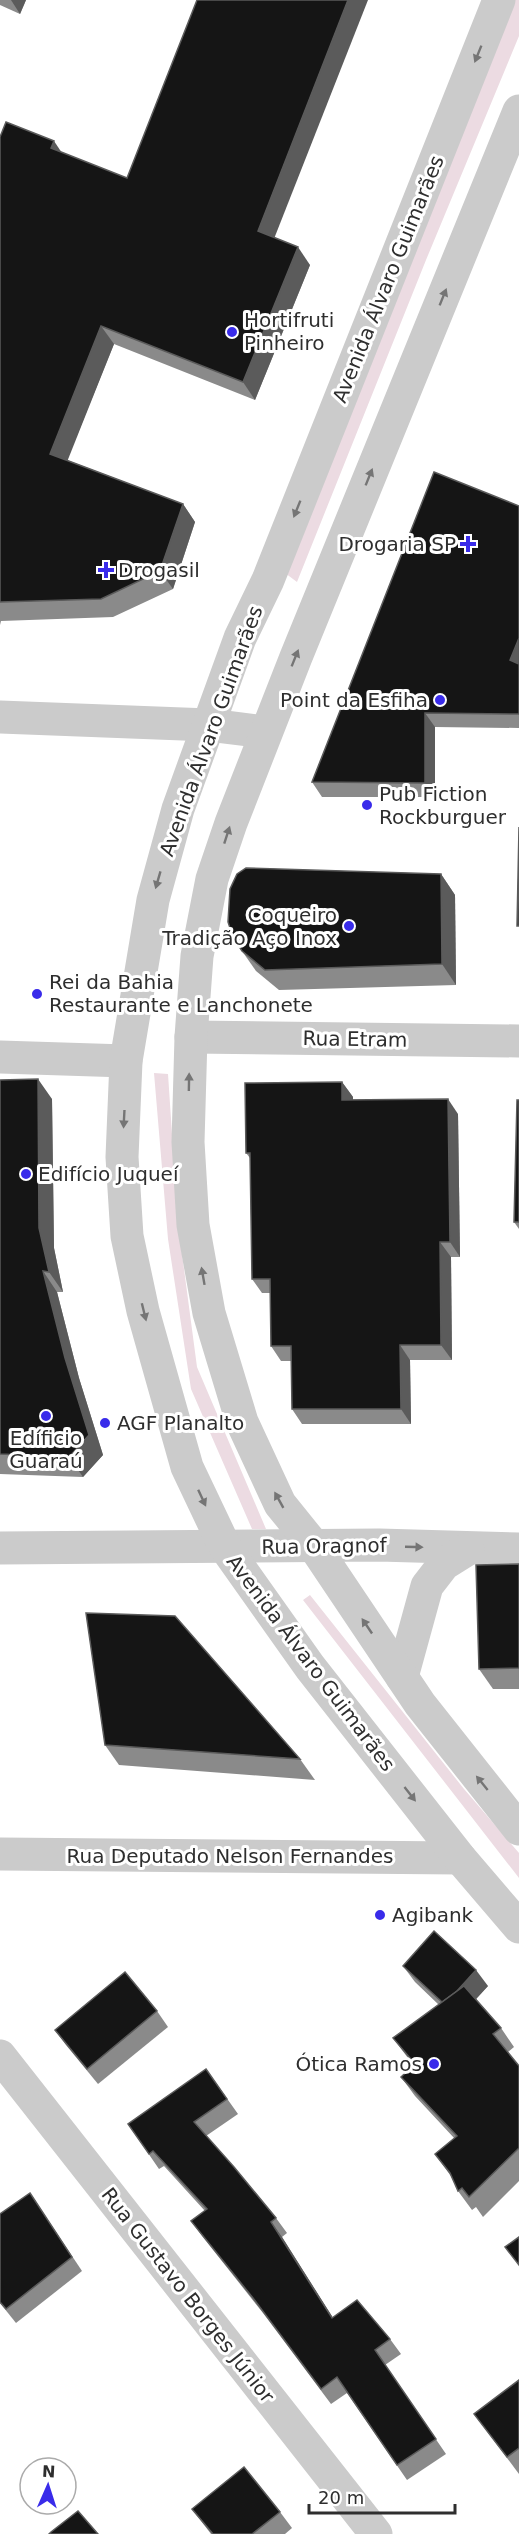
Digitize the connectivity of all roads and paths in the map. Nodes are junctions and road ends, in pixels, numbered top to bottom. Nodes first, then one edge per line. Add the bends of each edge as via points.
1 (499, 0) edge
2 (519, 111) edge
3 (0, 717) edge
4 (209, 725) junction
5 (266, 732) junction
6 (191, 1037) junction
7 (519, 1041) edge
8 (0, 1057) edge
9 (126, 1061) junction
10 (314, 1546) junction
11 (225, 1547) junction
12 (0, 1548) edge
13 (519, 1548) edge
14 (468, 1549) junction
15 (402, 1677) junction
16 (519, 1828) edge
17 (0, 1854) edge
18 (460, 1858) junction
19 (519, 1927) edge
20 (0, 2056) edge
21 (376, 2534) edge

1 -> 4 street, Avenida Álvaro Guimarães via 276,559 240,638
5 -> 2 street
3 - 4 street
4 - 5 street
4 -> 9 street, Avenida Álvaro Guimarães via 178,809 153,900
6 -> 5 street via 197,956 212,879
6 - 7 street, Rua Etram
10 -> 6 street via 280,1504 242,1422 210,1313 193,1225 188,1142
8 - 9 street
9 -> 11 street, Avenida Álvaro Guimarães via 122,1157 127,1236 143,1311 187,1467
10 - 11 street, Rua Oragnof
10 -> 14 street, Rua Oragnof
15 -> 10 street
11 - 12 street, Rua Oragnof
11 -> 18 street, Avenida Álvaro Guimarães via 310,1667
13 - 14 street, Rua Oragnof
14 - 15 street via 444,1564 427,1586
16 -> 15 street
17 - 18 street, Rua Deputado Nelson Fernandes
18 - 19 street, Avenida Álvaro Guimarães
20 - 21 street, Rua Gustavo Borges Júnior

